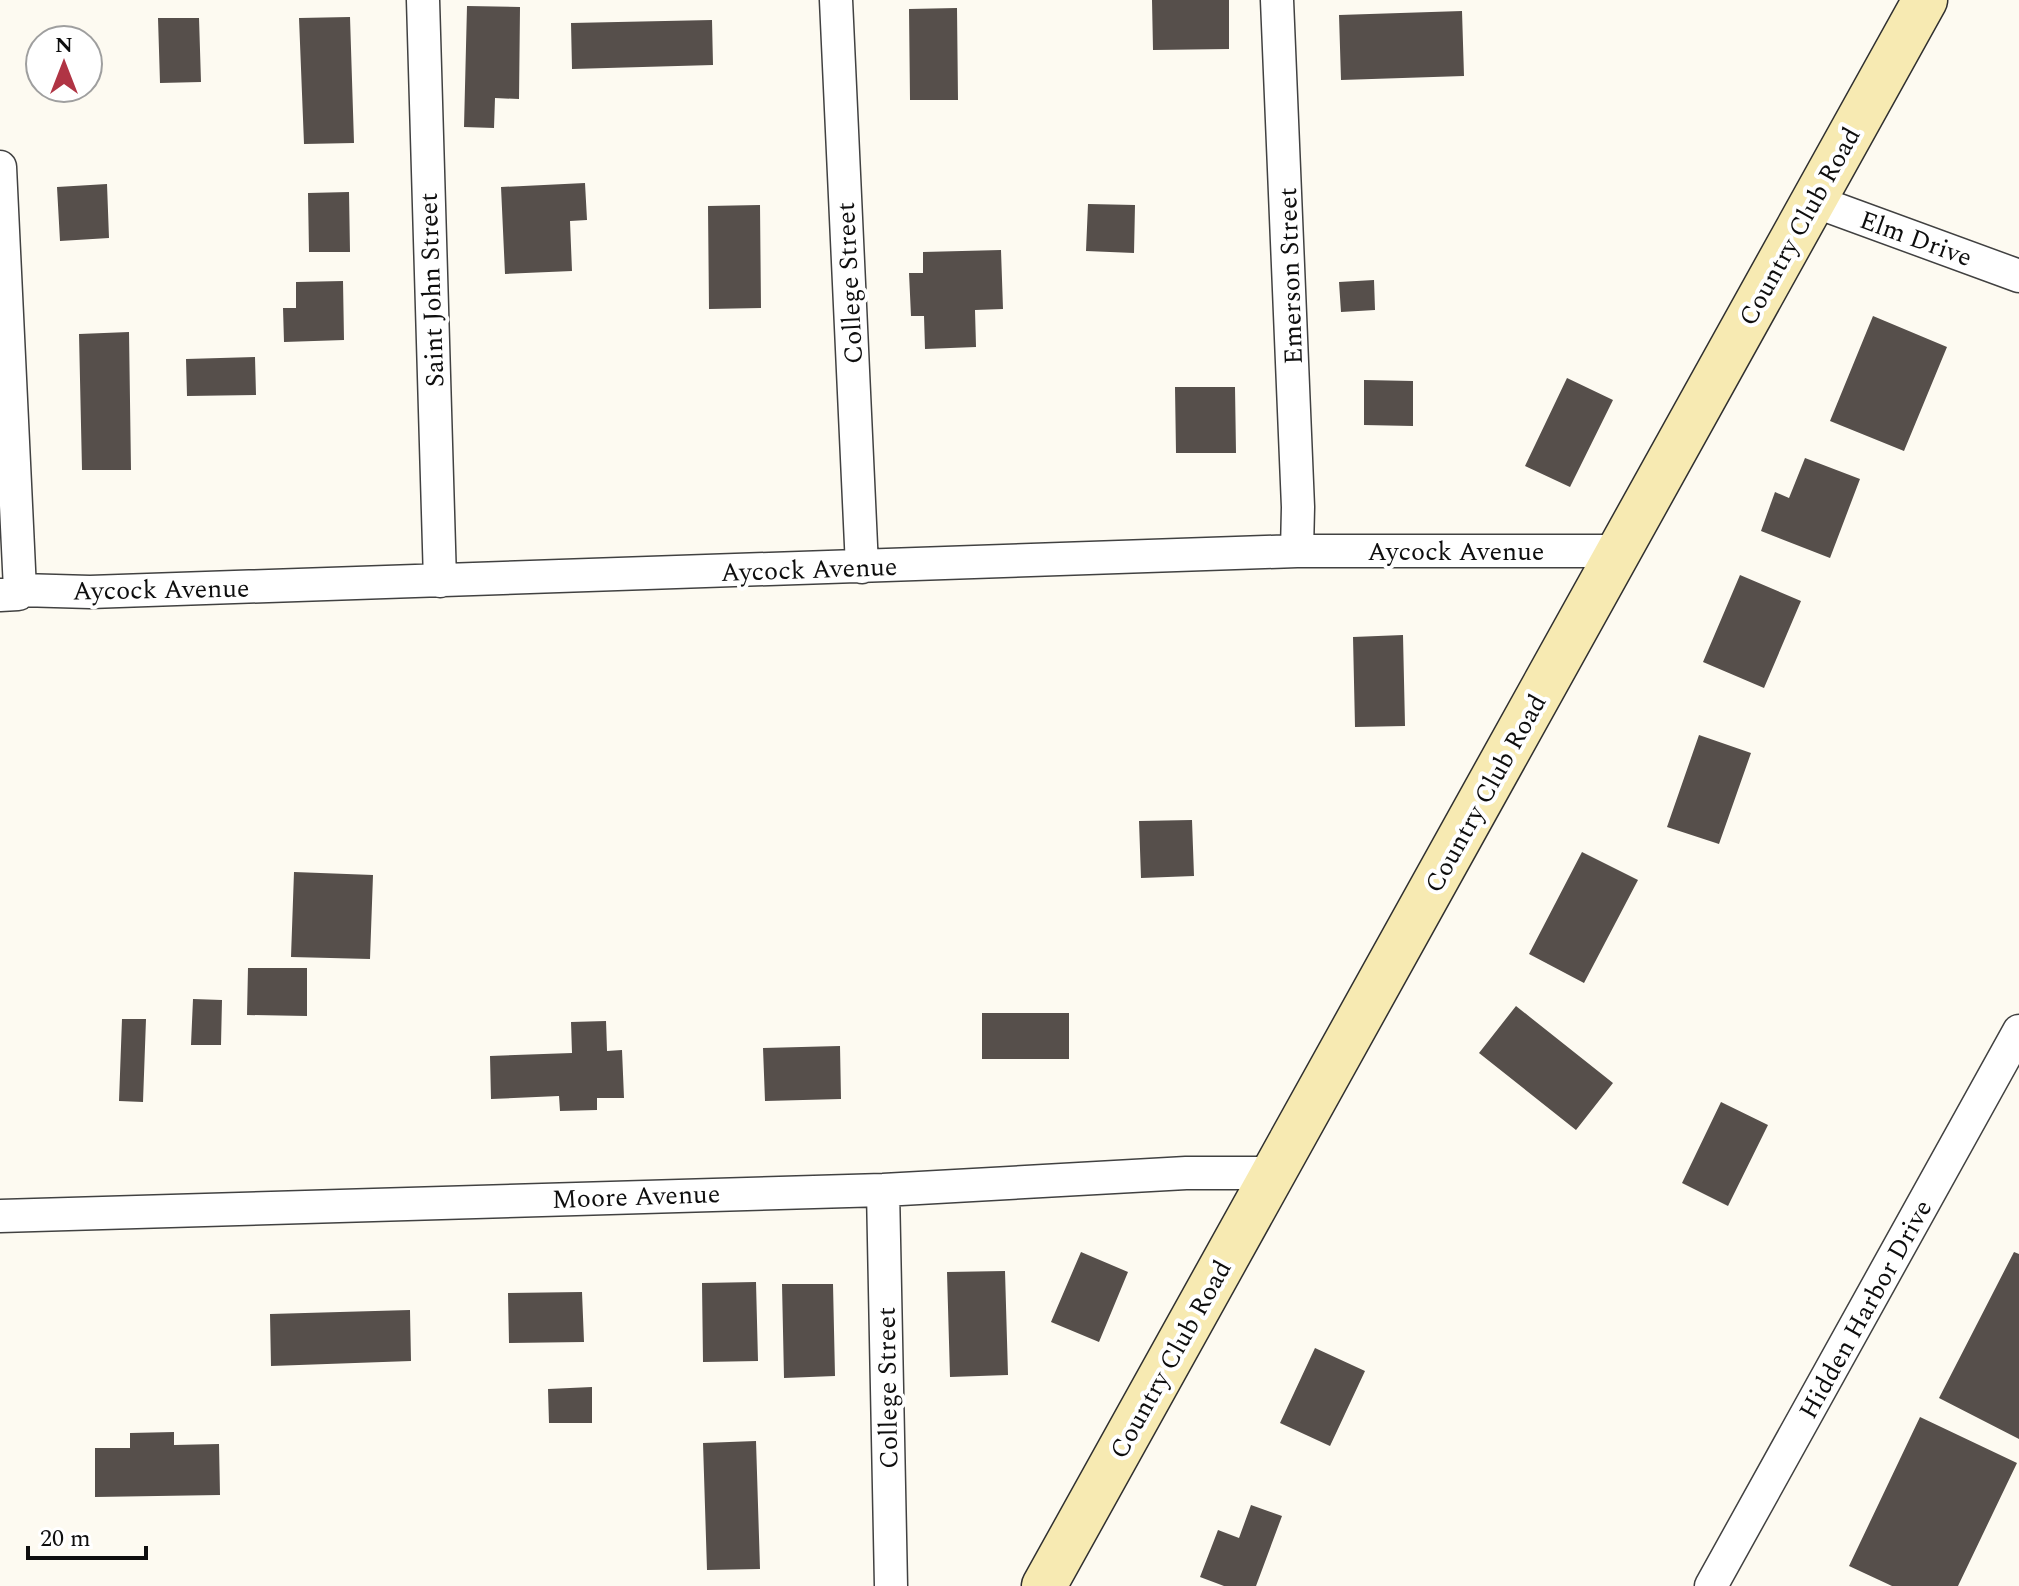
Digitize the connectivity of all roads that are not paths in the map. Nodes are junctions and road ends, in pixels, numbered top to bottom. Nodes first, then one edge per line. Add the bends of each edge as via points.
1 (423, 0) edge
2 (836, 0) edge
3 (1277, 0) edge
4 (1925, 0) edge
5 (0, 167) edge
6 (1814, 201) junction
7 (2019, 276) edge
8 (1297, 551) junction
9 (1620, 551) junction
10 (862, 567) junction
11 (440, 581) junction
12 (10, 592) edge
13 (2019, 1031) edge
14 (1273, 1173) junction
15 (883, 1190) junction
16 (0, 1216) edge
17 (891, 1586) edge
18 (1044, 1586) edge
19 (1711, 1586) edge

1 - 11 street, Saint John Street
2 - 10 street, College Street
3 - 8 street, Emerson Street
4 - 6 street, Country Club Road
5 - 12 street
6 - 7 street, Elm Drive
6 - 9 street, Country Club Road
8 - 9 street, Aycock Avenue
8 - 10 street, Aycock Avenue
9 - 14 street, Country Club Road
10 - 11 street, Aycock Avenue
11 - 12 street, Aycock Avenue
13 - 19 street, Hidden Harbor Drive
14 - 15 street, Moore Avenue
14 - 18 street, Country Club Road
15 - 16 street, Moore Avenue
15 - 17 street, College Street

